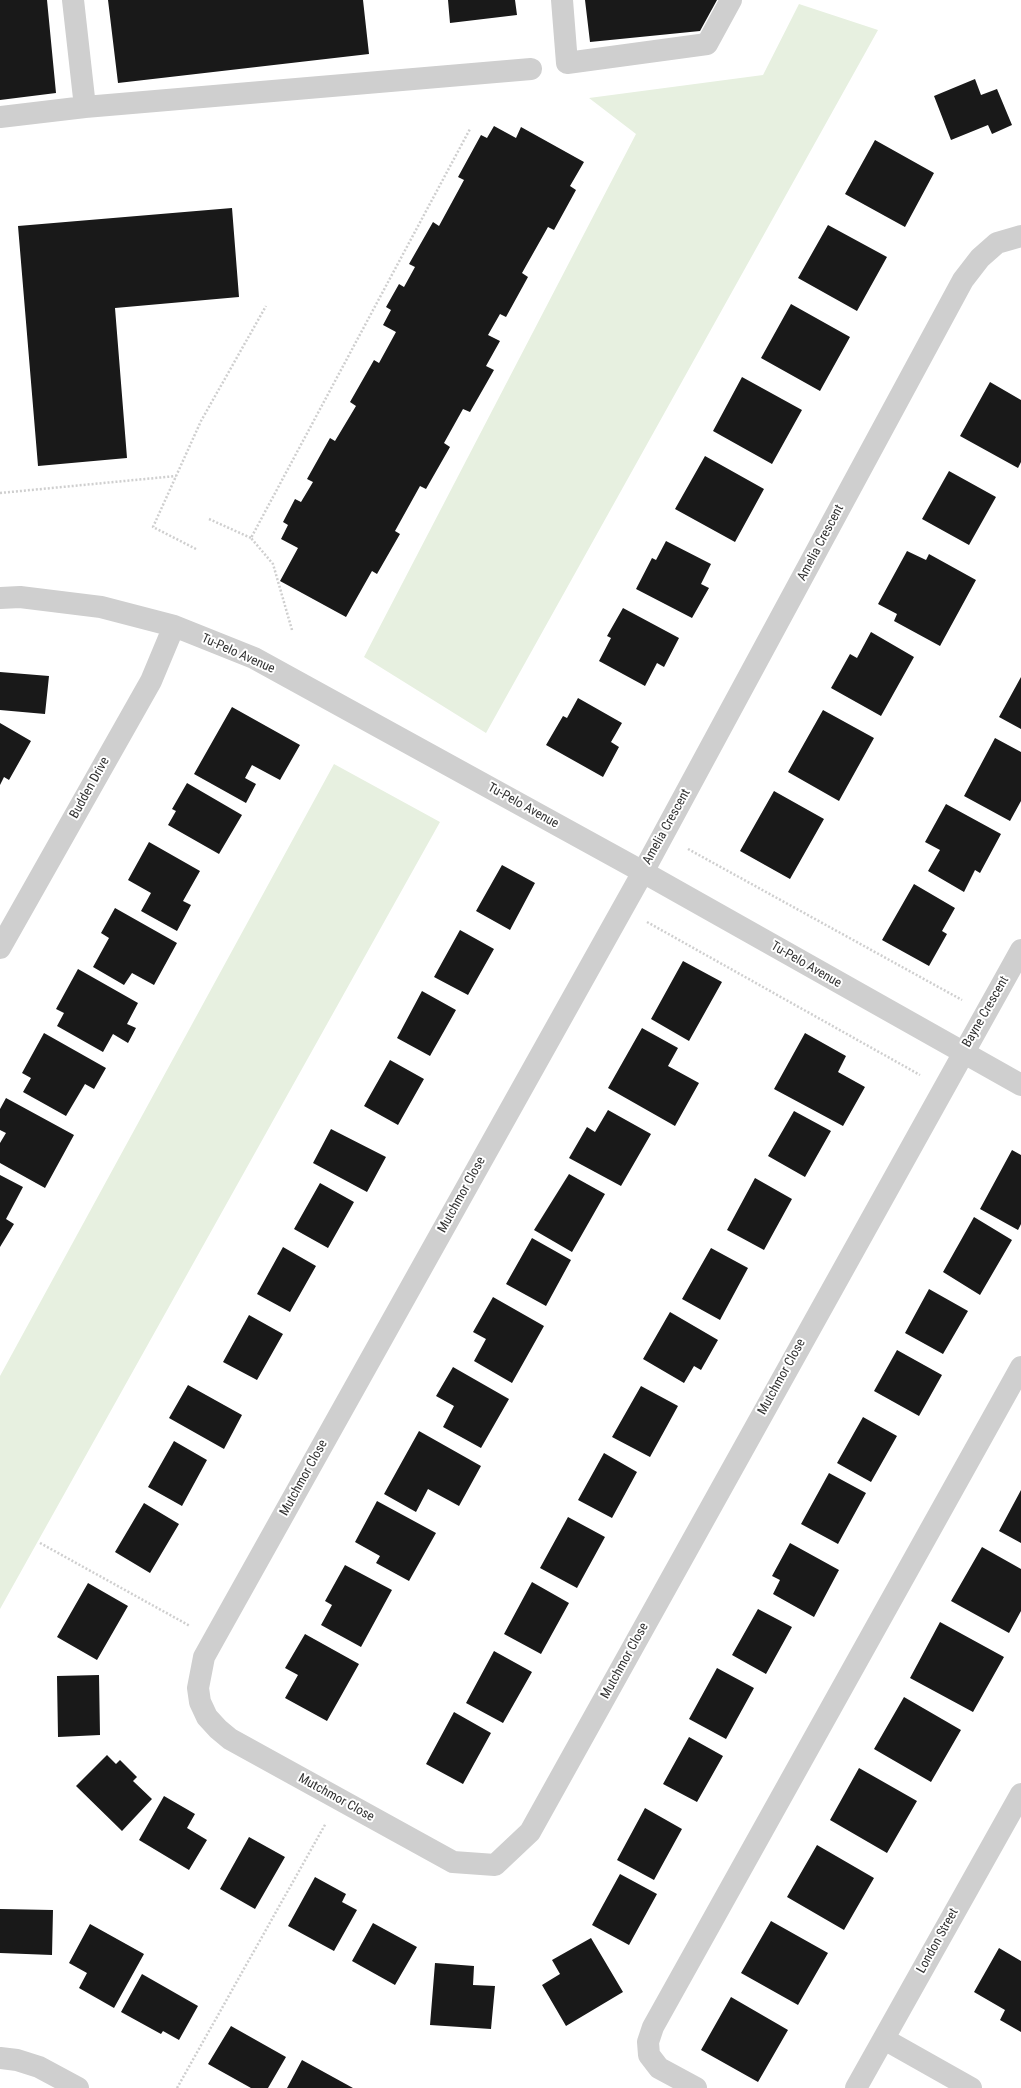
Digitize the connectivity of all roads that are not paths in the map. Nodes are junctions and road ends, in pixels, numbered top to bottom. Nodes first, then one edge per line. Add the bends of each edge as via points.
1 (73, 0) edge
2 (562, 0) edge
3 (731, 0) edge
4 (531, 69) dead end
5 (86, 107) junction
6 (0, 117) edge
7 (1021, 236) edge
8 (0, 598) edge
9 (174, 626) junction
10 (643, 872) junction
11 (0, 948) edge
12 (1021, 950) edge
13 (962, 1053) junction
14 (1021, 1085) edge
15 (1021, 1367) edge
16 (1021, 1794) edge
17 (884, 2039) junction
18 (0, 2058) edge
19 (78, 2088) edge
20 (696, 2088) edge
21 (856, 2088) edge
22 (971, 2088) edge

1 - 5 street
2 - 3 street via 567,63 707,44
4 - 5 street
5 - 6 street
7 - 10 street, Amelia Crescent via 997,243 980,258 963,280
8 - 9 street, Tu-Pelo Avenue via 101,607
9 - 10 street, Tu-Pelo Avenue via 254,658
9 - 11 street, Budden Drive via 151,681
10 - 13 street, Tu-Pelo Avenue
10 - 13 street, Mutchmor Close via 204,1657 198,1688 200,1702 208,1717 230,1739 452,1862 495,1865 530,1832
12 - 13 street, Bayne Crescent
13 - 14 street, Tu-Pelo Avenue
15 - 20 street via 653,2027 648,2042 649,2054 659,2068
16 - 17 street, London Street
17 - 21 street, London Street
17 - 22 street
18 - 19 street via 39,2067

